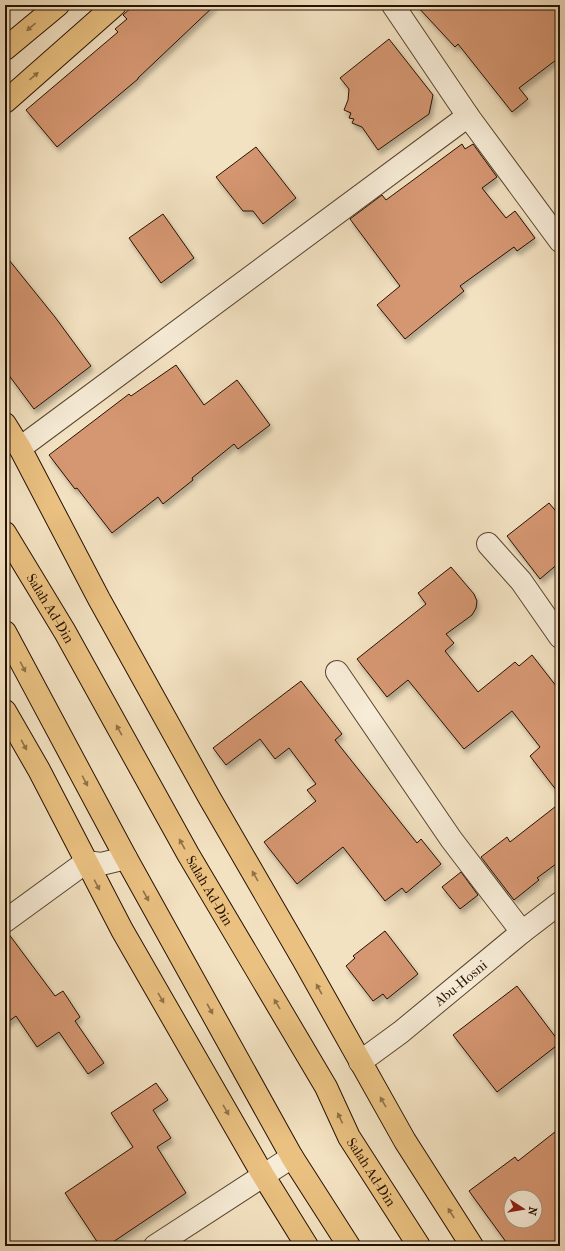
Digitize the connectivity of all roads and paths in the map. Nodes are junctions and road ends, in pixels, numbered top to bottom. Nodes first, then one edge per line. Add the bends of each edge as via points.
1 (58, 5) edge
2 (115, 5) edge
3 (393, 5) edge
4 (5, 49) edge
5 (5, 102) edge
6 (468, 116) junction
7 (560, 241) edge
8 (5, 424) edge
9 (20, 448) junction
10 (5, 533) edge
11 (488, 544) dead end
12 (5, 632) edge
13 (560, 637) edge
14 (337, 672) dead end
15 (5, 711) edge
16 (126, 858) junction
17 (86, 862) junction
18 (560, 903) edge
19 (5, 921) edge
20 (522, 932) junction
21 (360, 1062) junction
22 (292, 1157) junction
23 (263, 1175) junction
24 (155, 1246) edge
25 (307, 1246) edge
26 (349, 1246) edge
27 (419, 1246) edge
28 (472, 1246) edge

1 -> 4 main road
5 -> 2 main road
3 - 6 street
6 - 7 street
6 - 9 street
8 - 9 main road
21 -> 9 main road via 99,599
27 -> 10 main road, Salah Ad-Din via 349,1138 326,1087 188,854 65,632
11 - 13 street via 521,582
12 -> 16 main road
14 - 20 street via 451,839
15 -> 17 main road via 39,770
16 - 17 street via 101,864
16 -> 22 main road
17 - 19 street
17 -> 23 main road via 122,930
18 - 20 street, Abu-Hosni
20 - 21 street, Abu-Hosni via 402,1032
28 -> 21 main road via 405,1141
22 - 23 street
22 - 26 main road
23 - 24 street
23 - 25 main road

